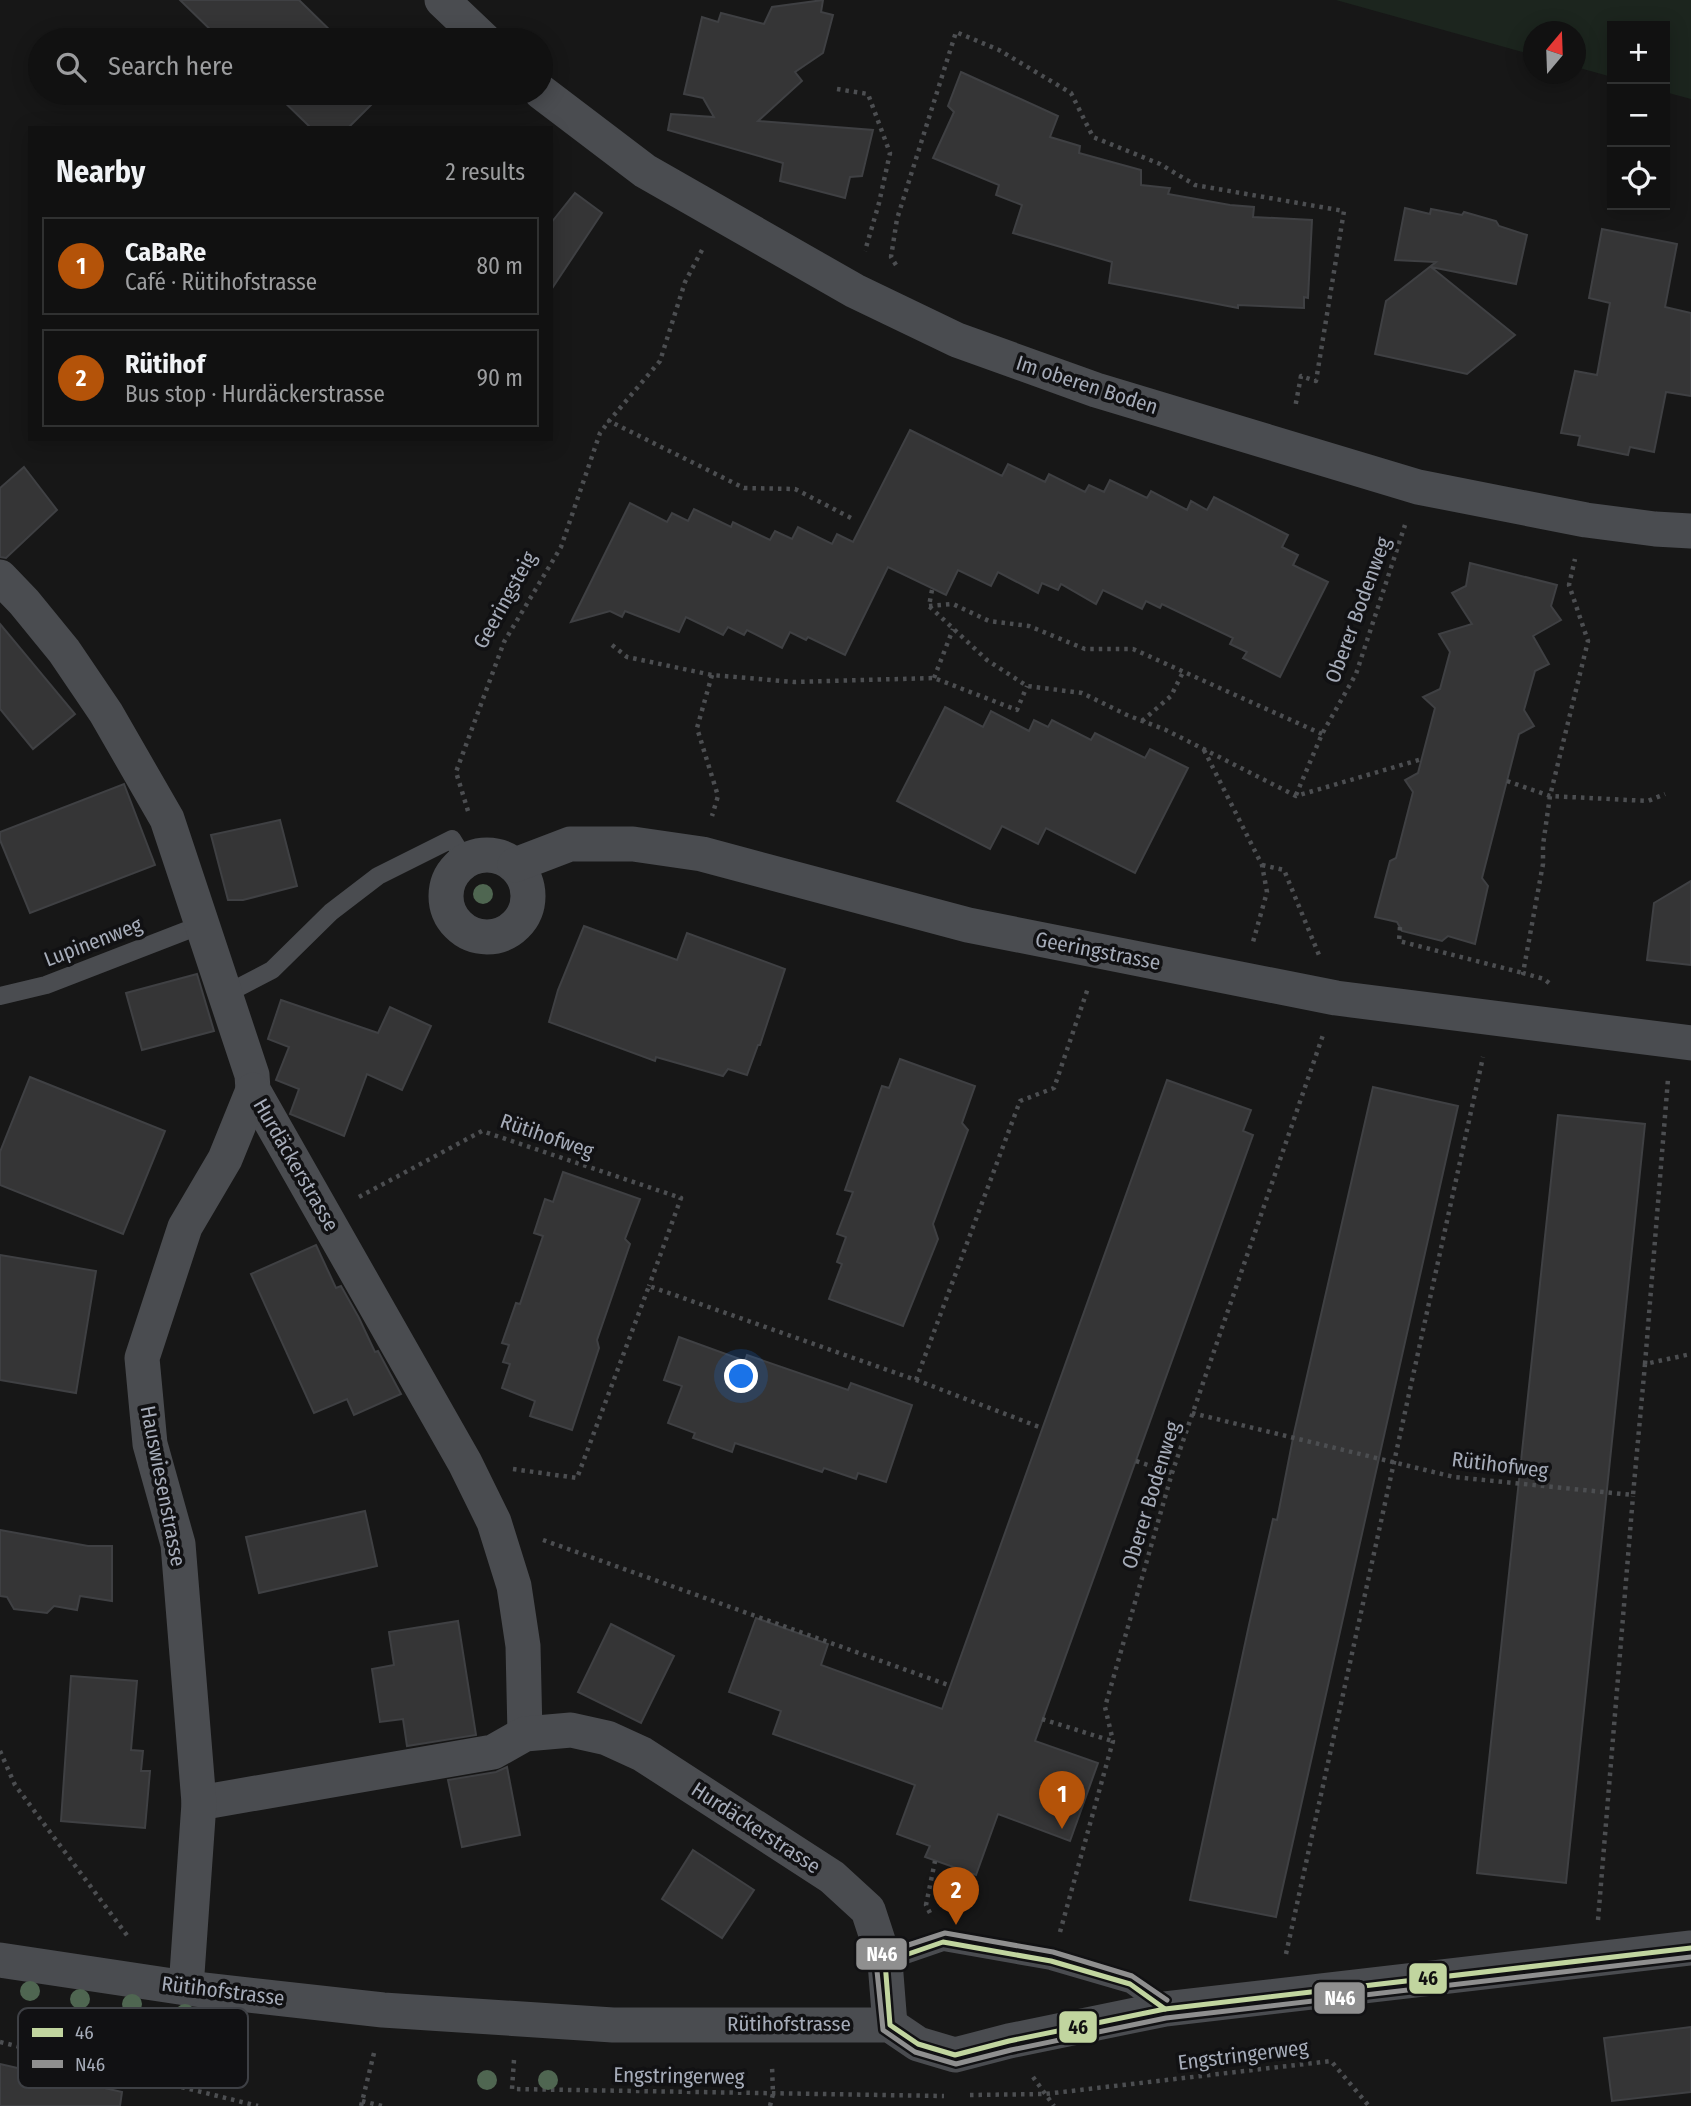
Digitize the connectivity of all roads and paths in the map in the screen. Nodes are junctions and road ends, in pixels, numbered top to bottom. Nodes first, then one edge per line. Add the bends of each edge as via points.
1 (442, 0) edge
2 (471, 28) edge
3 (837, 89) dead end
4 (553, 101) edge
5 (703, 248) dead end
6 (862, 260) dead end
7 (901, 273) dead end
8 (1297, 404) dead end
9 (609, 421) junction
10 (855, 520) dead end
11 (1406, 521) dead end
12 (1691, 531) edge
13 (1575, 558) dead end
14 (0, 577) edge
15 (932, 590) dead end
16 (929, 606) junction
17 (953, 629) junction
18 (612, 645) dead end
19 (1183, 672) junction
20 (712, 675) junction
21 (934, 678) junction
22 (1027, 686) junction
23 (1142, 721) junction
24 (1322, 734) junction
25 (1204, 750) junction
26 (1422, 759) dead end
27 (1507, 781) dead end
28 (1665, 794) dead end
29 (1296, 796) junction
30 (1550, 796) junction
31 (466, 804) dead end
32 (459, 850) junction
33 (702, 854) junction
34 (514, 865) junction
35 (1262, 865) junction
36 (201, 925) junction
37 (1400, 927) dead end
38 (1253, 943) dead end
39 (1100, 953) junction
40 (1523, 973) junction
41 (1544, 979) dead end
42 (224, 995) junction
43 (0, 996) edge
44 (1336, 998) junction
45 (1691, 1043) edge
46 (1314, 1063) dead end
47 (1668, 1080) dead end
48 (1476, 1088) dead end
49 (253, 1090) junction
50 (325, 1215) junction
51 (649, 1286) junction
52 (1691, 1354) edge
53 (1645, 1364) junction
54 (916, 1380) junction
55 (1192, 1413) junction
56 (1042, 1428) dead end
57 (1136, 1461) dead end
58 (1394, 1462) junction
59 (465, 1463) junction
60 (1172, 1473) junction
61 (1633, 1495) junction
62 (494, 1522) junction
63 (951, 1686) dead end
64 (1042, 1719) dead end
65 (525, 1734) junction
66 (1113, 1741) junction
67 (0, 1751) edge
68 (199, 1803) junction
69 (935, 1861) dead end
70 (943, 1942) junction
71 (1056, 1943) dead end
72 (1691, 1948) edge
73 (1595, 1959) junction
74 (0, 1960) edge
75 (886, 1962) junction
76 (174, 1986) junction
77 (1277, 1996) junction
78 (1164, 2009) junction
79 (890, 2025) junction
80 (0, 2042) edge
81 (18, 2046) edge
82 (363, 2047) dead end
83 (375, 2048) junction
84 (388, 2049) dead end
85 (502, 2059) dead end
86 (185, 2088) edge
87 (969, 2095) dead end
88 (931, 2096) junction
89 (956, 2096) dead end
90 (361, 2104) edge
91 (258, 2106) edge
92 (383, 2106) edge
93 (929, 2106) edge
94 (1369, 2106) edge

1 - 2 street
3 - 6 path via 868,94 890,153
4 - 12 street, Im oberen Boden via 645,171 855,291 957,340 1096,390 1418,486 1586,520
5 - 9 path, Geeringsteig via 685,282 660,361
7 - 8 path via 891,257 897,219 957,32 999,50 1071,93 1093,137 1160,164 1195,185 1344,211 1317,381 1301,376
9 - 10 path via 744,488 795,489
9 - 31 path, Geeringsteig via 600,433 561,547 504,642 489,681 456,772
11 - 24 path, Oberer Bodenweg via 1356,674
13 - 30 path via 1569,585 1588,641
14 - 36 street, Hurdäckerstrasse via 64,651 106,713 167,819
15 - 16 path
16 - 17 path
16 - 19 path via 953,604 989,621 1029,626 1085,649 1133,649
17 - 21 path
17 - 22 path via 987,660
18 - 20 path via 627,657
19 - 23 path via 1171,696
19 - 24 path
20 - 21 path via 794,682
20 - 33 path via 696,728 718,796
21 - 22 path via 1017,710
22 - 23 path via 1082,693
23 - 25 path
24 - 29 path, Oberer Bodenweg
25 - 29 path
25 - 35 path
26 - 29 path
27 - 30 path
28 - 30 path via 1648,801
30 - 40 path
32 - 34 street via 503,858
32 - 34 street via 446,887 446,905 453,921 483,938 515,927 525,913 525,879
32 - 42 lane via 378,876 331,912 272,970
33 - 34 street, Geeringstrasse via 633,844 570,844
33 - 39 street, Geeringstrasse via 968,925
35 - 38 path via 1267,892
35 - 44 path via 1284,870
36 - 42 street, Hurdäckerstrasse
36 - 43 lane, Lupinenweg via 47,985
37 - 40 path via 1399,941
39 - 44 street, Geeringstrasse
39 - 54 path via 1054,1088 1020,1101
40 - 41 path
42 - 49 street, Hurdäckerstrasse via 252,1074
44 - 45 street, Geeringstrasse
46 - 55 path, Oberer Bodenweg
47 - 53 path
48 - 58 path
49 - 50 street, Hurdäckerstrasse
49 - 68 street, Hauswiesenstrasse via 225,1159 185,1227 142,1358 150,1444 178,1545
50 - 51 path, Rütihofweg via 482,1131 681,1198
50 - 59 street, Hurdäckerstrasse
51 - 54 path
51 - 59 path, Rütihofweg via 577,1478
52 - 53 path
53 - 61 path
54 - 56 path
55 - 58 path, Rütihofweg
55 - 60 path, Oberer Bodenweg
57 - 60 path
58 - 61 path, Rütihofweg via 1454,1477
58 - 77 path
59 - 62 street, Hurdäckerstrasse
60 - 66 path, Oberer Bodenweg via 1105,1707
61 - 73 path
62 - 63 path
62 - 65 street, Hurdäckerstrasse via 514,1586 523,1646
64 - 66 path
65 - 68 street, Hurdäckerstrasse via 493,1752
65 - 75 street, Hurdäckerstrasse via 571,1730 607,1738 642,1754 832,1877 868,1910
66 - 71 path, Oberer Bodenweg
67 - 76 path via 15,1785
68 - 76 street, Hauswiesenstrasse
69 - 70 path via 926,1905
70 - 75 lane
70 - 78 lane via 1051,1961 1130,1983
72 - 73 street
73 - 77 street
74 - 76 street, Rütihofstrasse
75 - 79 street, Hurdäckerstrasse
76 - 79 street, Rütihofstrasse via 383,2010 613,2025
77 - 78 street
78 - 79 street via 954,2055 918,2044
80 - 81 path
82 - 83 path
83 - 84 path
83 - 90 path
85 - 88 path, Engstringerweg via 514,2060 512,2089
86 - 91 path
87 - 94 path, Engstringerweg via 1045,2094 1331,2061
88 - 89 path, Engstringerweg
88 - 93 path
90 - 92 path

